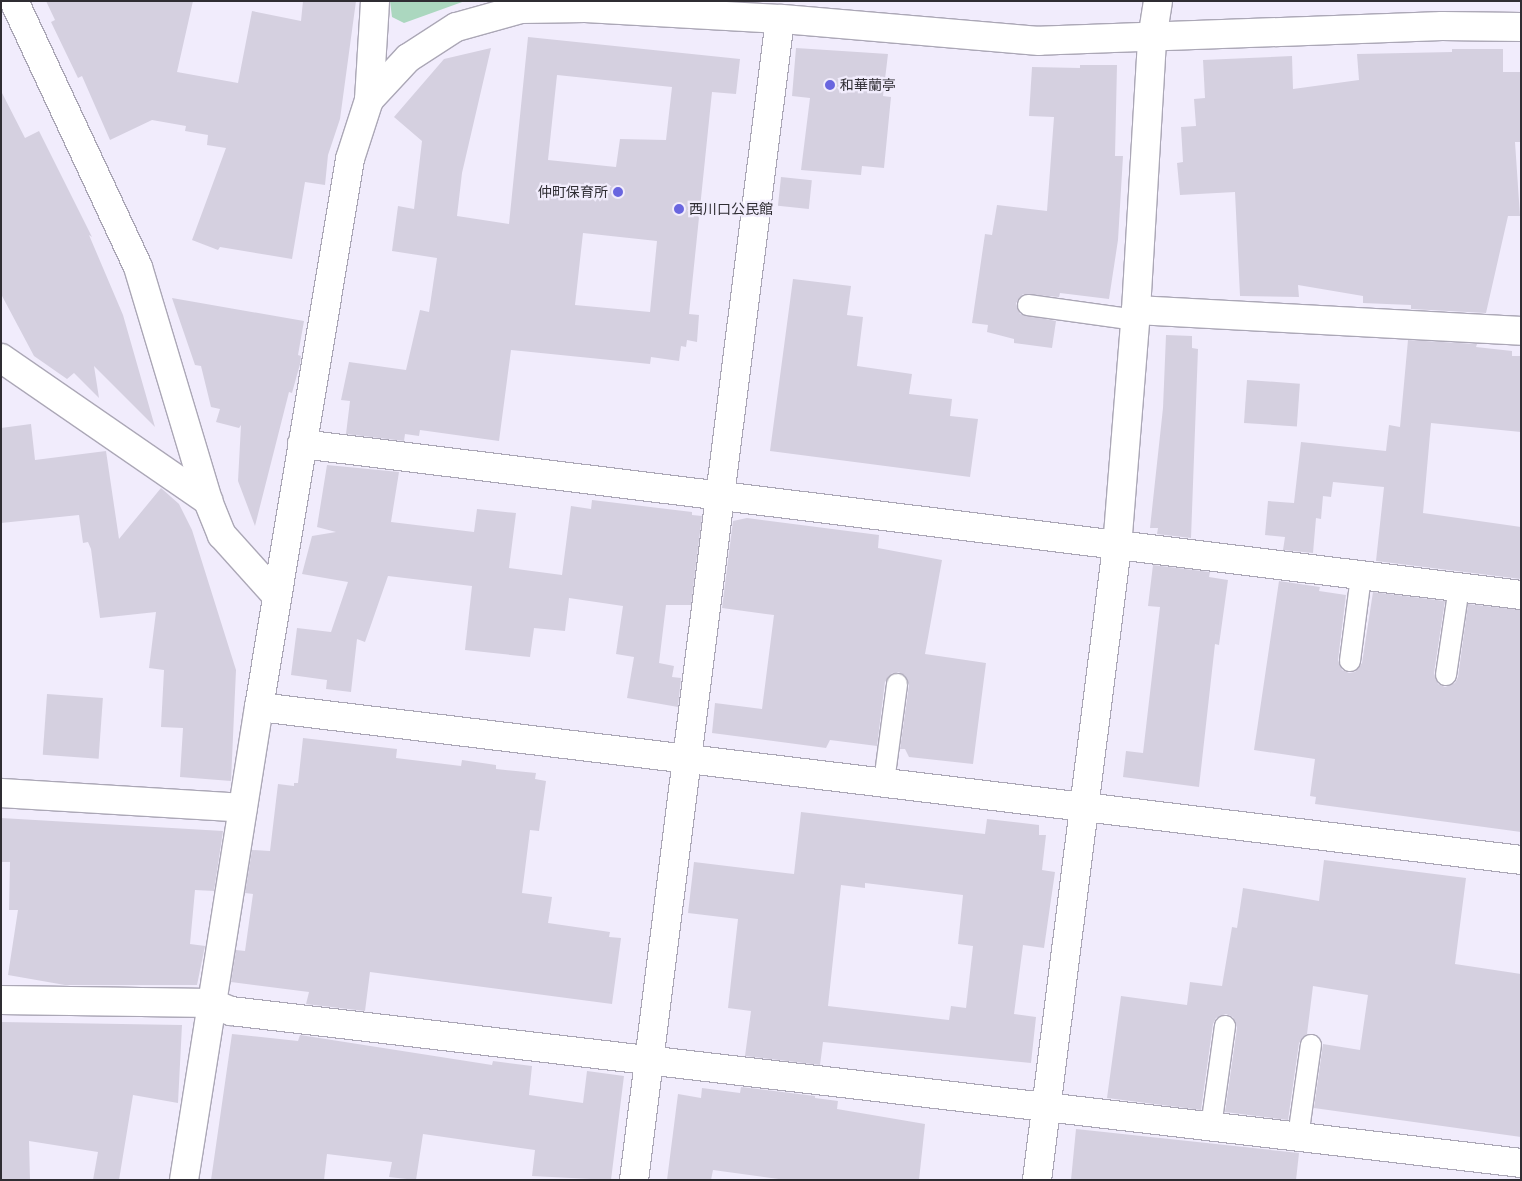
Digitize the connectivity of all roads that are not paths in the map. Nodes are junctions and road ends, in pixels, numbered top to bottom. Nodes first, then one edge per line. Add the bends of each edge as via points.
1 (14, 1) edge
2 (375, 1) edge
3 (1158, 1) edge
4 (516, 5) edge
5 (742, 9) edge
6 (780, 19) junction
7 (1521, 27) edge
8 (1152, 39) junction
9 (369, 100) junction
10 (1028, 305) dead end
11 (1136, 315) junction
12 (1521, 331) edge
13 (1, 358) edge
14 (302, 444) junction
15 (721, 496) junction
16 (208, 502) junction
17 (1117, 547) junction
18 (1361, 576) junction
19 (1459, 587) junction
20 (275, 594) junction
21 (1521, 595) edge
22 (1350, 661) dead end
23 (1446, 675) dead end
24 (897, 684) dead end
25 (259, 707) junction
26 (686, 758) junction
27 (884, 782) junction
28 (1, 793) edge
29 (1086, 806) junction
30 (243, 808) junction
31 (1521, 860) edge
32 (1, 1000) edge
33 (211, 1003) junction
34 (1225, 1026) dead end
35 (1312, 1045) dead end
36 (648, 1060) junction
37 (1046, 1107) junction
38 (1211, 1127) junction
39 (1298, 1137) junction
40 (1521, 1163) edge
41 (184, 1180) edge
42 (634, 1180) edge
43 (1037, 1180) edge

1 - 16 street via 138,267
2 - 9 street
3 - 8 street
4 - 5 street
4 - 9 street via 456,27 408,58
5 - 6 street
6 - 8 street via 1039,42
6 - 15 street
7 - 8 street via 1442,26
8 - 11 street
9 - 14 street via 350,159
10 - 11 lane
11 - 12 street
11 - 17 street
13 - 16 street
14 - 15 street
14 - 20 street
15 - 17 street
15 - 26 street
16 - 20 street via 222,536
17 - 18 street
17 - 29 street
18 - 19 street
18 - 22 lane
19 - 21 street
19 - 23 lane
20 - 25 street
24 - 27 lane
25 - 26 street
25 - 30 street
26 - 27 street
26 - 36 street
27 - 29 street
28 - 30 street
29 - 31 street
29 - 37 street
30 - 33 street
32 - 33 street
33 - 36 street via 232,1011
33 - 41 street
34 - 38 lane
35 - 39 lane
36 - 37 street
36 - 42 street
37 - 38 street
37 - 43 street
38 - 39 street
39 - 40 street

